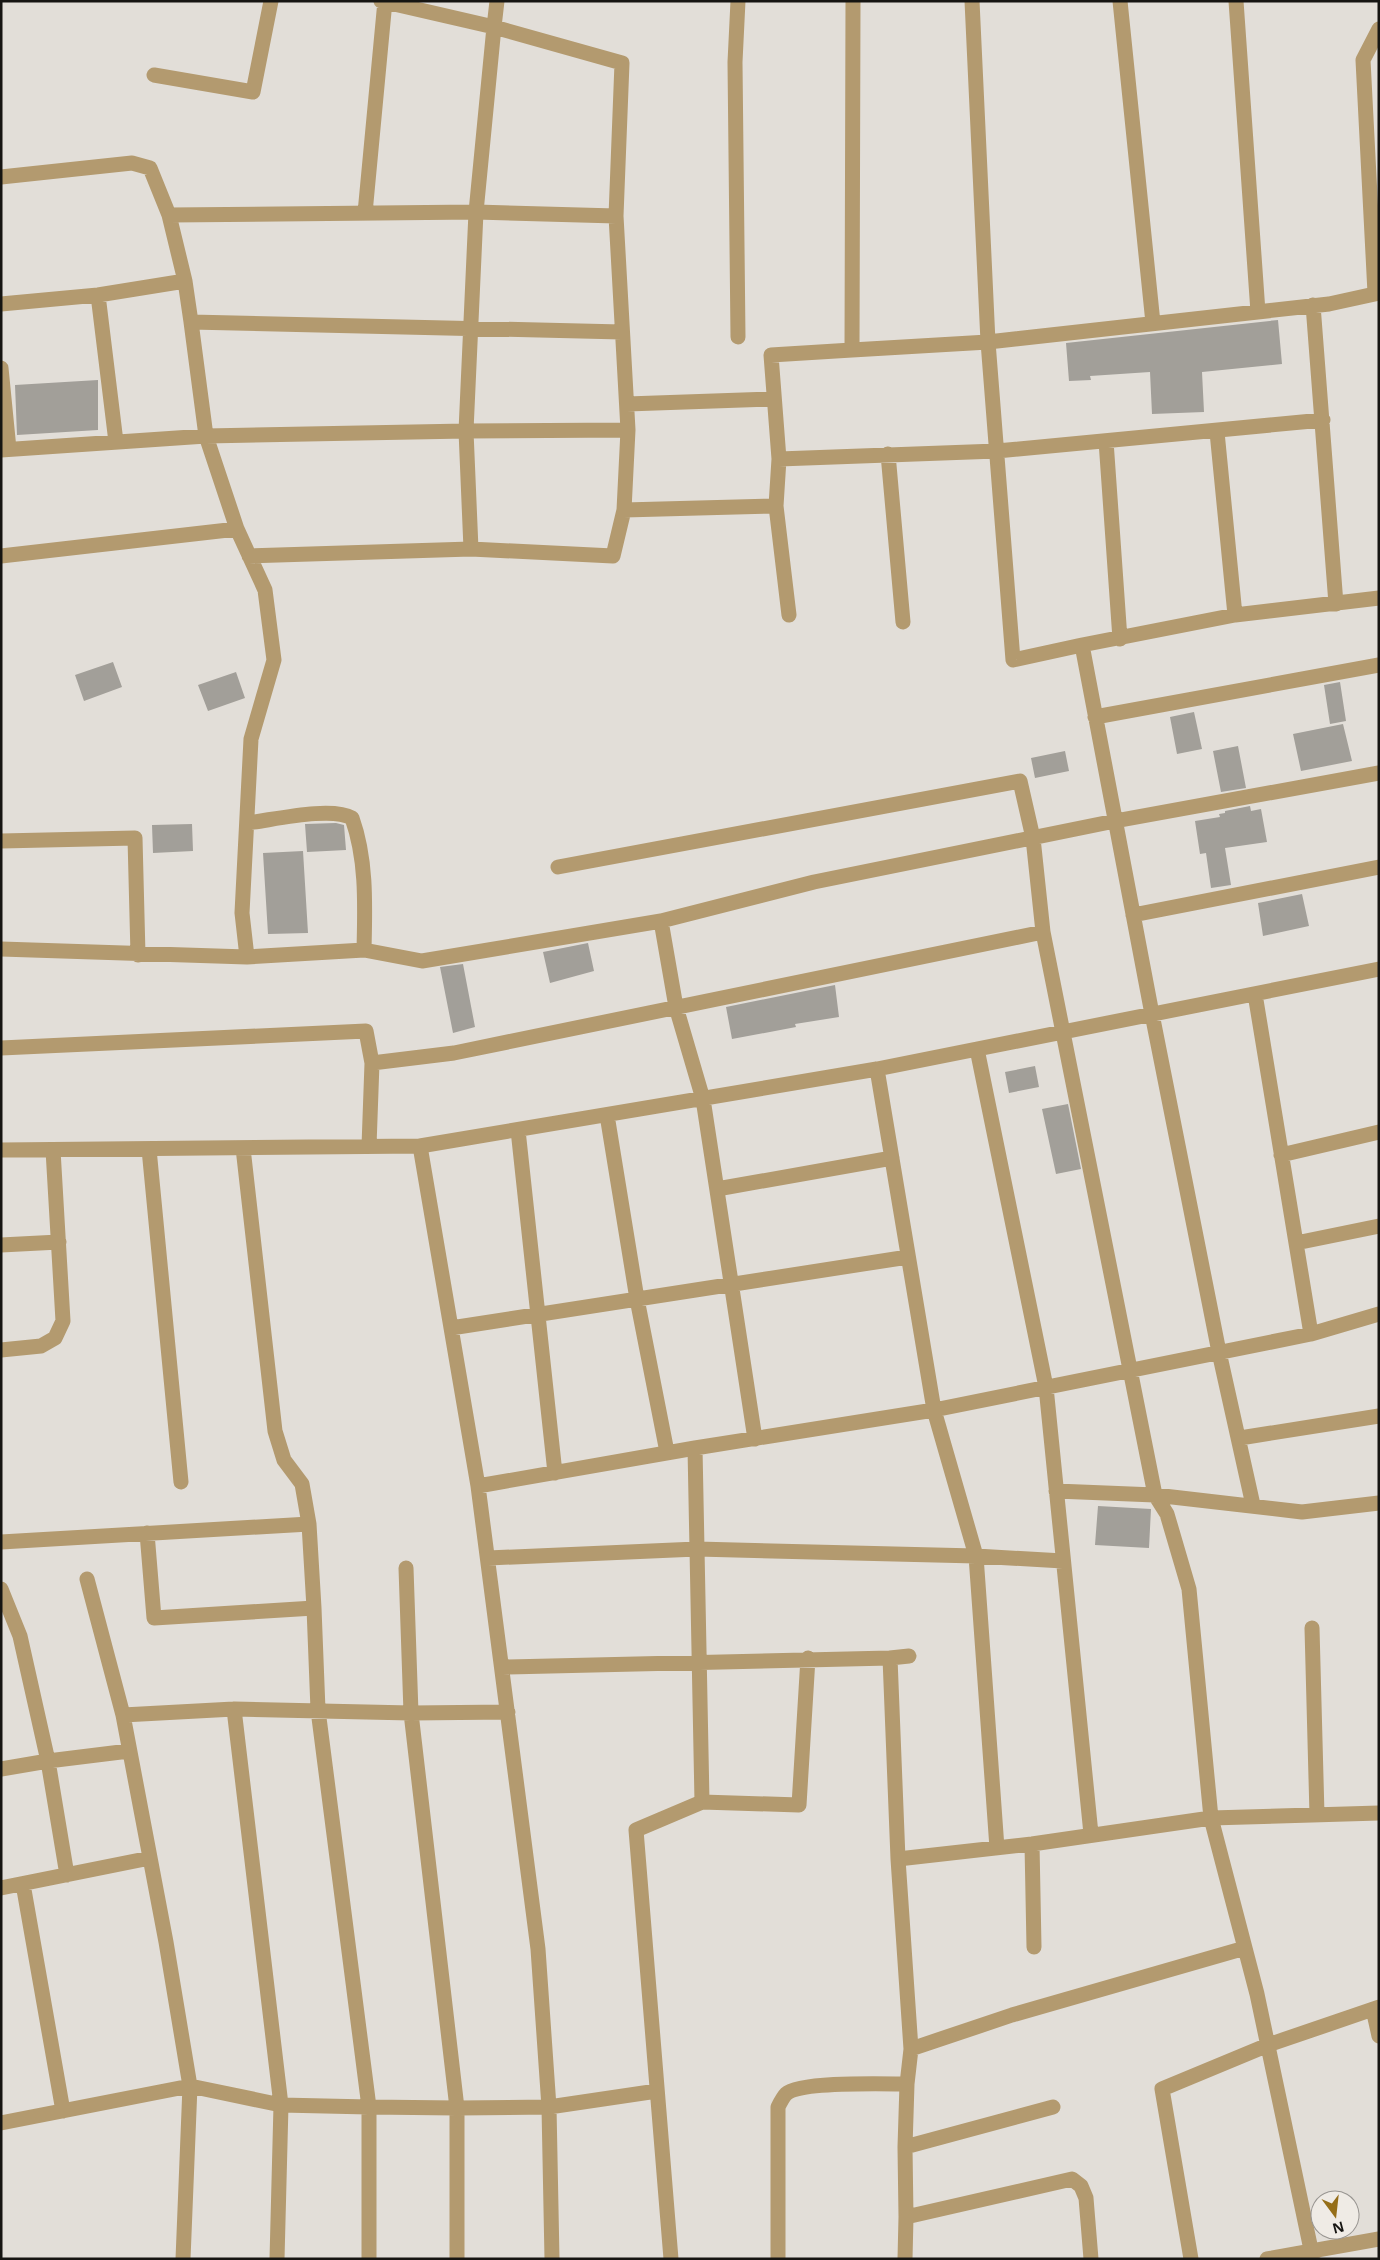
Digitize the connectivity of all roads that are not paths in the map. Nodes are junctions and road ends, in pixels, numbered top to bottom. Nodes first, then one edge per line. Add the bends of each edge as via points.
1 (270, 1) edge
2 (497, 1) edge
3 (738, 1) edge
4 (852, 1) edge
5 (972, 1) edge
6 (1120, 1) edge
7 (1236, 1) edge
8 (384, 2) edge
9 (494, 27) junction
10 (1379, 29) edge
11 (154, 75) dead end
12 (1, 177) edge
13 (476, 212) junction
14 (366, 213) junction
15 (169, 215) junction
16 (616, 216) junction
17 (185, 281) junction
18 (1377, 293) edge
19 (98, 295) junction
20 (1, 304) edge
21 (1313, 305) junction
22 (1258, 312) junction
23 (191, 322) junction
24 (1153, 323) junction
25 (470, 328) junction
26 (622, 332) junction
27 (738, 337) dead end
28 (988, 342) junction
29 (852, 350) junction
30 (1, 368) edge
31 (774, 399) junction
32 (627, 404) junction
33 (1323, 420) junction
34 (628, 430) junction
35 (466, 431) junction
36 (1217, 432) junction
37 (206, 436) junction
38 (1106, 441) junction
39 (116, 442) junction
40 (5, 450) edge
41 (997, 451) junction
42 (888, 454) junction
43 (779, 459) junction
44 (776, 506) junction
45 (624, 510) junction
46 (236, 529) junction
47 (471, 549) junction
48 (1, 556) edge
49 (249, 556) junction
50 (1379, 598) edge
51 (1336, 604) junction
52 (789, 615) dead end
53 (1235, 615) junction
54 (903, 622) dead end
55 (1120, 639) junction
56 (1082, 645) junction
57 (1379, 665) edge
58 (1095, 717) junction
59 (1379, 773) edge
60 (1115, 821) junction
61 (247, 824) junction
62 (1033, 838) junction
63 (1, 841) edge
64 (558, 867) dead end
65 (1379, 867) edge
66 (1133, 915) junction
67 (661, 921) junction
68 (1044, 932) junction
69 (1, 950) edge
70 (364, 950) junction
71 (138, 955) junction
72 (246, 957) junction
73 (1379, 969) edge
74 (1255, 994) junction
75 (676, 1007) junction
76 (1152, 1014) junction
77 (1064, 1032) junction
78 (1, 1048) edge
79 (977, 1049) junction
80 (372, 1063) junction
81 (877, 1069) junction
82 (703, 1098) junction
83 (607, 1114) junction
84 (518, 1130) junction
85 (1379, 1132) edge
86 (369, 1146) junction
87 (420, 1146) junction
88 (243, 1148) junction
89 (149, 1149) junction
90 (1, 1150) edge
91 (53, 1150) junction
92 (1281, 1156) junction
93 (892, 1158) junction
94 (717, 1189) junction
95 (1379, 1226) edge
96 (59, 1242) junction
97 (1296, 1243) junction
98 (1, 1245) edge
99 (908, 1257) junction
100 (731, 1285) junction
101 (637, 1300) junction
102 (1379, 1314) edge
103 (538, 1315) junction
104 (451, 1328) junction
105 (1311, 1334) junction
106 (1, 1350) edge
107 (1220, 1352) junction
108 (1129, 1370) junction
109 (1046, 1387) junction
110 (934, 1410) junction
111 (1379, 1416) edge
112 (1240, 1438) junction
113 (755, 1439) junction
114 (695, 1448) junction
115 (667, 1452) junction
116 (555, 1473) junction
117 (181, 1482) dead end
118 (478, 1486) junction
119 (1056, 1491) junction
120 (1155, 1496) junction
121 (1379, 1502) edge
122 (1253, 1505) junction
123 (309, 1524) junction
124 (147, 1533) junction
125 (1, 1542) edge
126 (697, 1549) junction
127 (976, 1556) junction
128 (488, 1558) junction
129 (1063, 1561) junction
130 (406, 1568) dead end
131 (87, 1579) dead end
132 (1, 1589) edge
133 (314, 1608) junction
134 (1312, 1628) dead end
135 (909, 1656) dead end
136 (808, 1658) junction
137 (890, 1658) junction
138 (699, 1662) junction
139 (503, 1668) junction
140 (234, 1709) junction
141 (318, 1710) junction
142 (508, 1712) junction
143 (411, 1713) junction
144 (123, 1715) junction
145 (129, 1751) junction
146 (48, 1761) junction
147 (1, 1769) edge
148 (702, 1802) junction
149 (1379, 1813) edge
150 (1317, 1815) junction
151 (1211, 1818) junction
152 (1091, 1834) junction
153 (1032, 1844) junction
154 (997, 1848) junction
155 (150, 1858) junction
156 (898, 1859) junction
157 (67, 1874) junction
158 (22, 1884) junction
159 (1, 1888) edge
160 (1034, 1947) dead end
161 (1245, 1948) junction
162 (1376, 2008) edge
163 (1379, 2036) edge
164 (1268, 2045) junction
165 (911, 2049) junction
166 (907, 2084) junction
167 (190, 2086) junction
168 (657, 2091) junction
169 (281, 2106) junction
170 (549, 2107) junction
171 (1053, 2107) dead end
172 (369, 2108) junction
173 (457, 2108) junction
174 (63, 2111) junction
175 (1, 2123) edge
176 (905, 2146) junction
177 (906, 2217) junction
178 (1379, 2239) edge
179 (1312, 2255) edge
180 (183, 2259) edge
181 (277, 2259) edge
182 (369, 2259) edge
183 (457, 2259) edge
184 (552, 2259) edge
185 (671, 2259) edge
186 (778, 2259) edge
187 (905, 2259) edge
188 (1091, 2259) edge
189 (1191, 2259) edge
190 (1268, 2259) edge

1 - 11 street via 253,92
2 - 9 street
3 - 27 street via 735,62
4 - 29 street
5 - 28 street
6 - 24 street
7 - 22 street
8 - 9 street
8 - 14 street
9 - 13 street
9 - 16 street via 622,64
10 - 18 street via 1363,60
12 - 15 street via 132,163 150,168
13 - 14 street
13 - 16 street
13 - 25 street
14 - 15 street
15 - 17 street
16 - 26 street
17 - 19 street
17 - 23 street
18 - 21 street
19 - 20 street
19 - 39 street
21 - 22 street
21 - 33 street
22 - 24 street
23 - 25 street
23 - 37 street
24 - 28 street
25 - 26 street
25 - 35 street
26 - 32 street
28 - 29 street
28 - 41 street
29 - 31 street via 770,355
30 - 40 street
31 - 32 street
31 - 43 street
32 - 34 street
33 - 36 street
33 - 51 street
34 - 35 street
34 - 45 street
35 - 37 street
35 - 47 street
36 - 38 street
36 - 53 street
37 - 39 street
37 - 46 street
38 - 41 street
38 - 55 street
39 - 40 street
41 - 42 street
41 - 56 street via 1013,660
42 - 43 street
42 - 54 street
43 - 44 street
44 - 45 street
44 - 52 street
45 - 47 street via 613,556
46 - 48 street
46 - 49 street
47 - 49 street
49 - 61 street via 265,590 274,660 251,739
50 - 51 street
51 - 53 street
53 - 55 street
55 - 56 street
56 - 58 street
57 - 58 street
58 - 60 street
59 - 60 street
60 - 62 street
60 - 66 street
61 - 70 street via 328,813 352,818 360,840
61 - 72 street via 242,913
62 - 64 street via 1020,781
62 - 67 street via 814,882
62 - 68 street
63 - 71 street via 136,838
65 - 66 street
66 - 76 street
67 - 70 street via 422,961
67 - 75 street
68 - 75 street
68 - 77 street
69 - 71 street
70 - 72 street
71 - 72 street
73 - 74 street
74 - 76 street
74 - 92 street
75 - 80 street via 454,1053
75 - 82 street
76 - 77 street
76 - 107 street
77 - 79 street
77 - 108 street
78 - 80 street via 366,1031
79 - 81 street
79 - 109 street
80 - 86 street
81 - 82 street
81 - 93 street
82 - 83 street
82 - 94 street
83 - 84 street
83 - 101 street
84 - 87 street
84 - 103 street
85 - 92 street
86 - 87 street
86 - 88 street
87 - 104 street
88 - 89 street
88 - 123 street via 275,1431 284,1460 302,1484
89 - 91 street
89 - 117 street
90 - 91 street
91 - 96 street
92 - 97 street
93 - 94 street
93 - 99 street
94 - 100 street
95 - 97 street
96 - 98 street
96 - 106 street via 63,1321 55,1338 40,1346
97 - 105 street
99 - 100 street
99 - 110 street
100 - 101 street
100 - 113 street
101 - 103 street
101 - 115 street
102 - 105 street
103 - 104 street
103 - 116 street
104 - 118 street
105 - 107 street
107 - 108 street
107 - 112 street
108 - 109 street
108 - 120 street
109 - 110 street
109 - 119 street
110 - 113 street
110 - 127 street
111 - 112 street
112 - 122 street
113 - 114 street
114 - 115 street
114 - 126 street
115 - 116 street
116 - 118 street
118 - 128 street
119 - 120 street
119 - 129 street
120 - 122 street
120 - 151 street via 1167,1514 1189,1589
121 - 122 street via 1302,1512
123 - 124 street
123 - 133 street
124 - 125 street
124 - 133 street via 154,1618
126 - 127 street
126 - 128 street
126 - 138 street
127 - 129 street
127 - 154 street
128 - 139 street
129 - 152 street
130 - 143 street
131 - 144 street
132 - 146 street via 20,1636
133 - 141 street
134 - 150 street
135 - 137 street
136 - 137 street
136 - 138 street
136 - 148 street via 799,1805
137 - 156 street
138 - 139 street
138 - 148 street
139 - 142 street
140 - 141 street
140 - 144 street
140 - 169 street
141 - 143 street
141 - 172 street
142 - 143 street
142 - 170 street via 538,1949
143 - 173 street
144 - 145 street
145 - 146 street
145 - 155 street
146 - 147 street
146 - 157 street
148 - 168 street via 636,1830
149 - 150 street
150 - 151 street
151 - 152 street
151 - 161 street
152 - 153 street
153 - 154 street
153 - 160 street
154 - 156 street
155 - 157 street
155 - 167 street
156 - 165 street
157 - 158 street
158 - 159 street
158 - 174 street
161 - 164 street
161 - 165 street via 1012,2015
162 - 163 street
162 - 164 street
164 - 179 street
164 - 189 street via 1162,2089
165 - 166 street
166 - 176 street
166 - 186 street via 826,2085 787,2093 778,2107
167 - 169 street
167 - 174 street
167 - 180 street
168 - 170 street
168 - 185 street
169 - 172 street
169 - 181 street
170 - 173 street
170 - 184 street
171 - 176 street
172 - 173 street
172 - 182 street
173 - 183 street
174 - 175 street
176 - 177 street
177 - 187 street
177 - 188 street via 1072,2179 1081,2186 1086,2198
178 - 179 street
179 - 190 street

